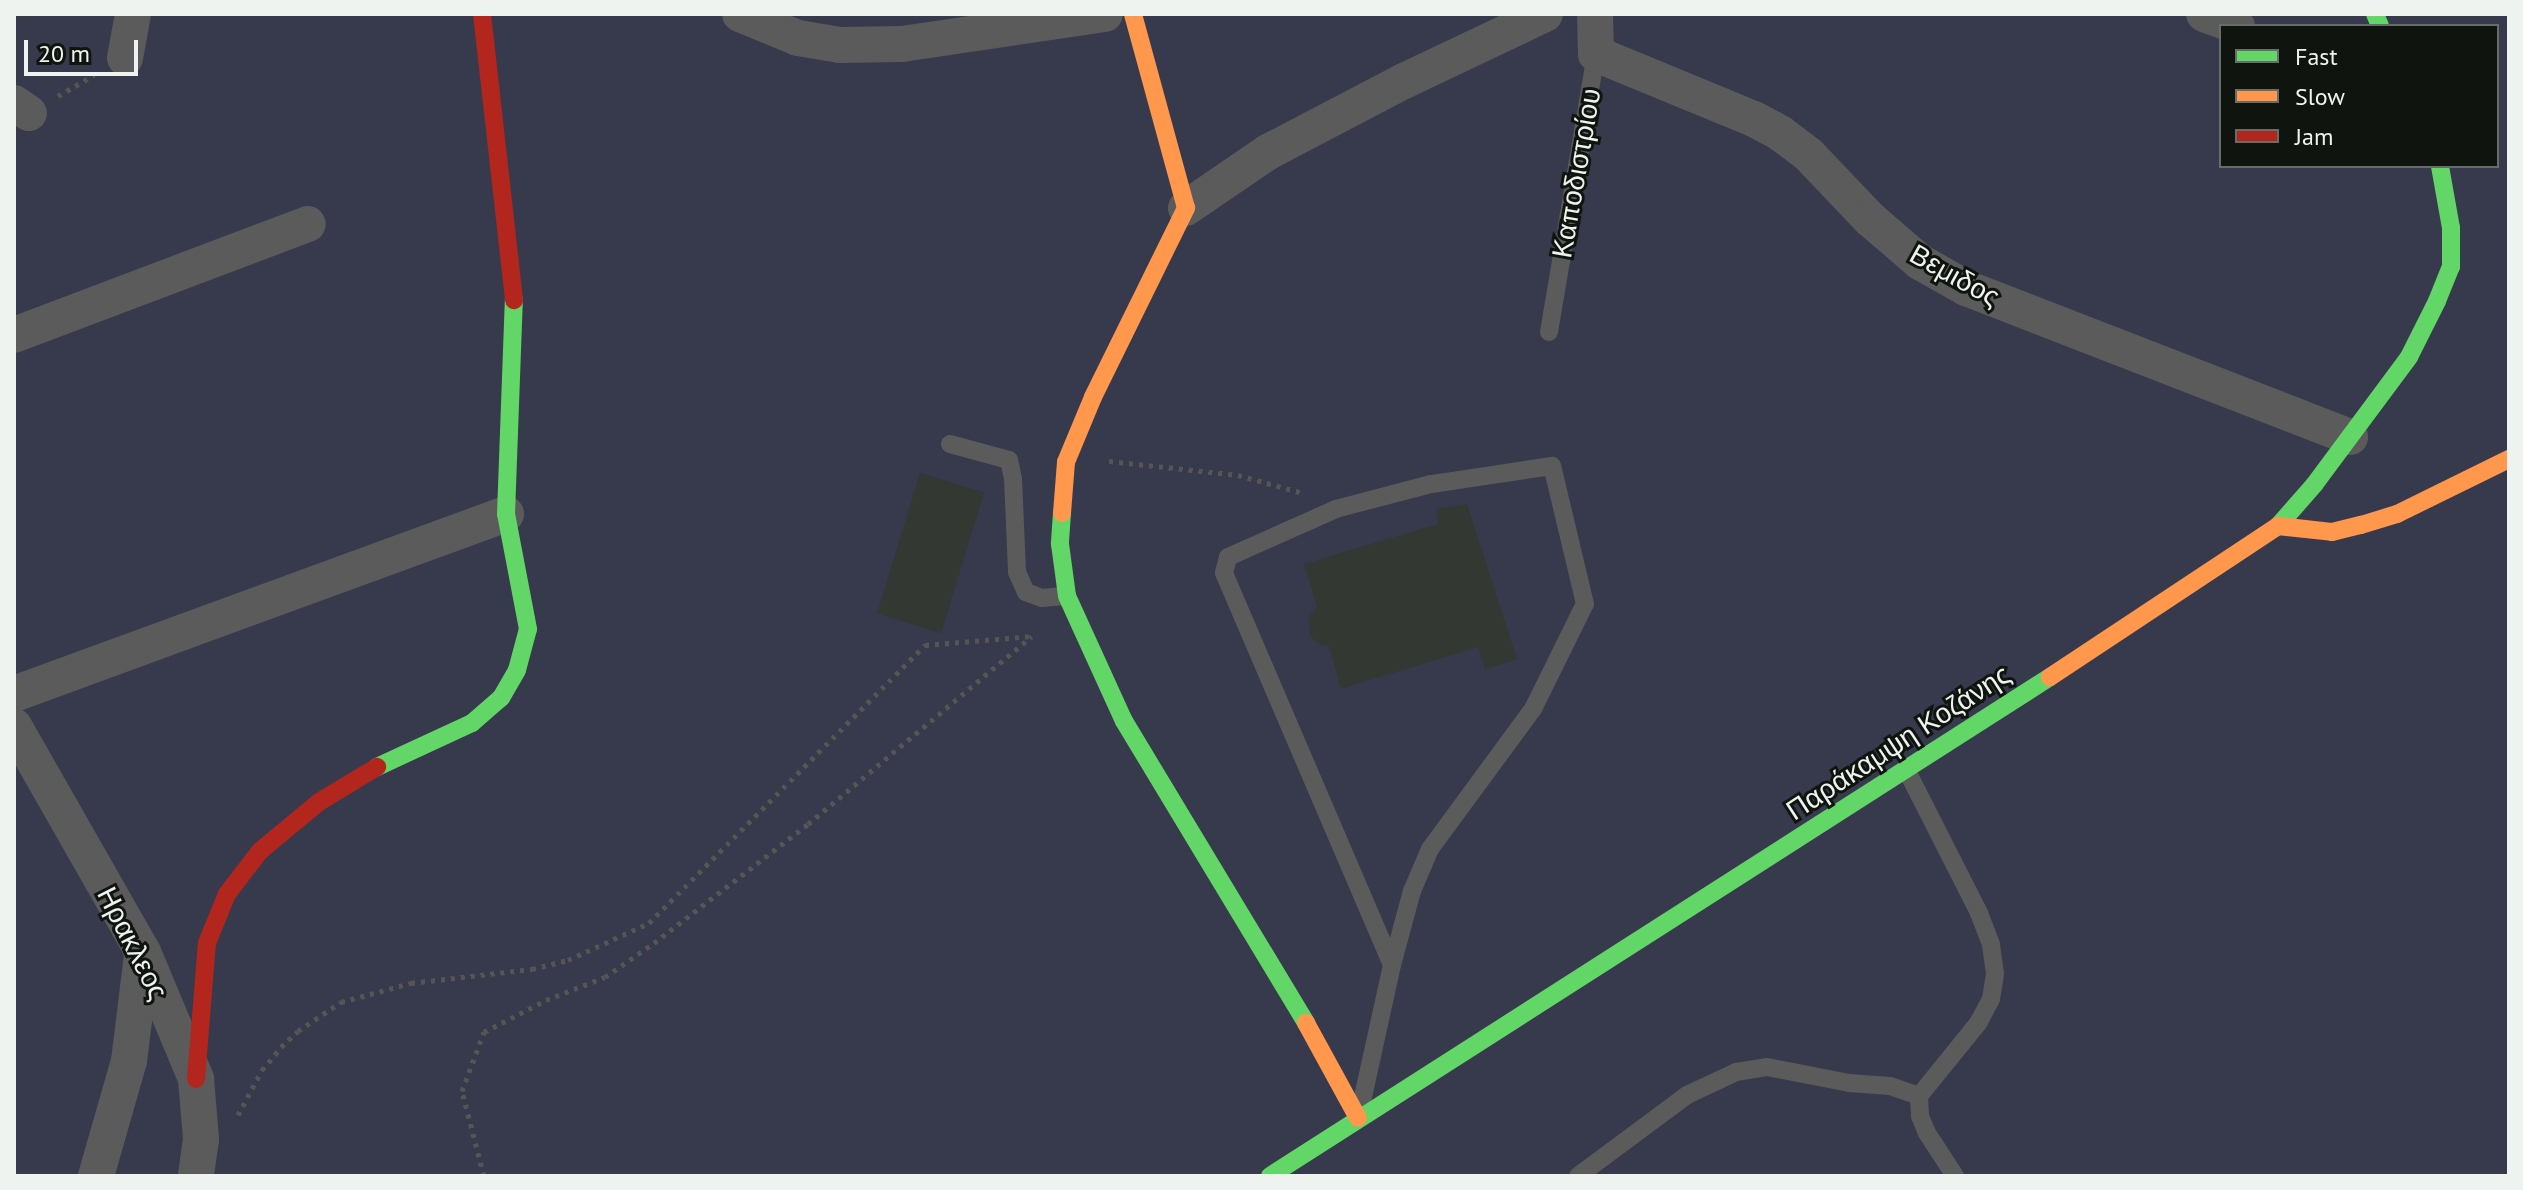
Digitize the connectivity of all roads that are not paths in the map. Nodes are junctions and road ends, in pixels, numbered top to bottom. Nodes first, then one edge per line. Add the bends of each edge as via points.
1 (133, 14) edge
2 (482, 14) edge
3 (740, 14) edge
4 (1105, 14) edge
5 (1133, 14) edge
6 (1545, 14) edge
7 (1595, 14) edge
8 (2204, 14) edge
9 (2232, 24) edge
10 (1596, 54) junction
11 (125, 58) road end
12 (2440, 168) edge
13 (1186, 208) junction
14 (308, 224) dead end
15 (1549, 332) dead end
16 (14, 335) edge
17 (2350, 437) junction
18 (950, 444) dead end
19 (2509, 459) edge
20 (506, 514) junction
21 (2278, 526) junction
22 (1067, 596) junction
23 (14, 694) edge
24 (14, 726) edge
25 (1907, 771) junction
26 (143, 952) junction
27 (1392, 965) junction
28 (196, 1079) junction
29 (1919, 1096) junction
30 (1358, 1118) junction
31 (1337, 1132) junction
32 (1324, 1161) dead end
33 (96, 1176) edge
34 (196, 1176) edge
35 (1270, 1176) edge
36 (1578, 1176) edge
37 (1955, 1176) edge

1 - 11 street
2 - 20 street via 516,313
3 - 4 street via 798,38 840,45 902,44
5 - 13 street
6 - 13 street via 1268,152
7 - 10 street, Καποδιστρίου
8 - 9 street
10 - 15 lane, Καποδιστρίου
10 - 17 street, Βεμιδος via 1780,133 1920,262 1966,288
12 - 17 street, Παράκαμψη Κοζάνης via 2451,228 2451,267 2409,357
13 - 22 street via 1066,462 1060,544
14 - 16 street
17 - 21 street, Παράκαμψη Κοζάνης
18 - 22 lane via 1009,460 1017,572 1026,592 1042,598
19 - 21 street via 2397,514 2361,525 2332,532
20 - 23 street
20 - 28 street via 528,629 517,670 501,698 472,723 386,761 319,802 260,851 227,894 207,943
21 - 25 street, Παράκαμψη Κοζάνης
22 - 30 street via 1124,721
24 - 26 street, Ηρακλεος
25 - 29 lane via 1979,913 1995,974 1991,999 1979,1022
25 - 30 street, Παράκαμψη Κοζάνης
26 - 28 street, Ηρακλεος
26 - 33 street via 129,1061
27 - 27 lane via 1224,573 1228,557 1336,509 1431,484 1552,466 1585,604 1533,709 1430,849 1412,891
27 - 30 lane
28 - 34 street, Ηρακλεος via 201,1139
29 - 36 lane via 1890,1086 1767,1067 1736,1072 1687,1095
29 - 37 lane via 1927,1133
30 - 31 street, Παράκαμψη Κοζάνης
31 - 32 street
31 - 35 street, Παράκαμψη Κοζάνης

